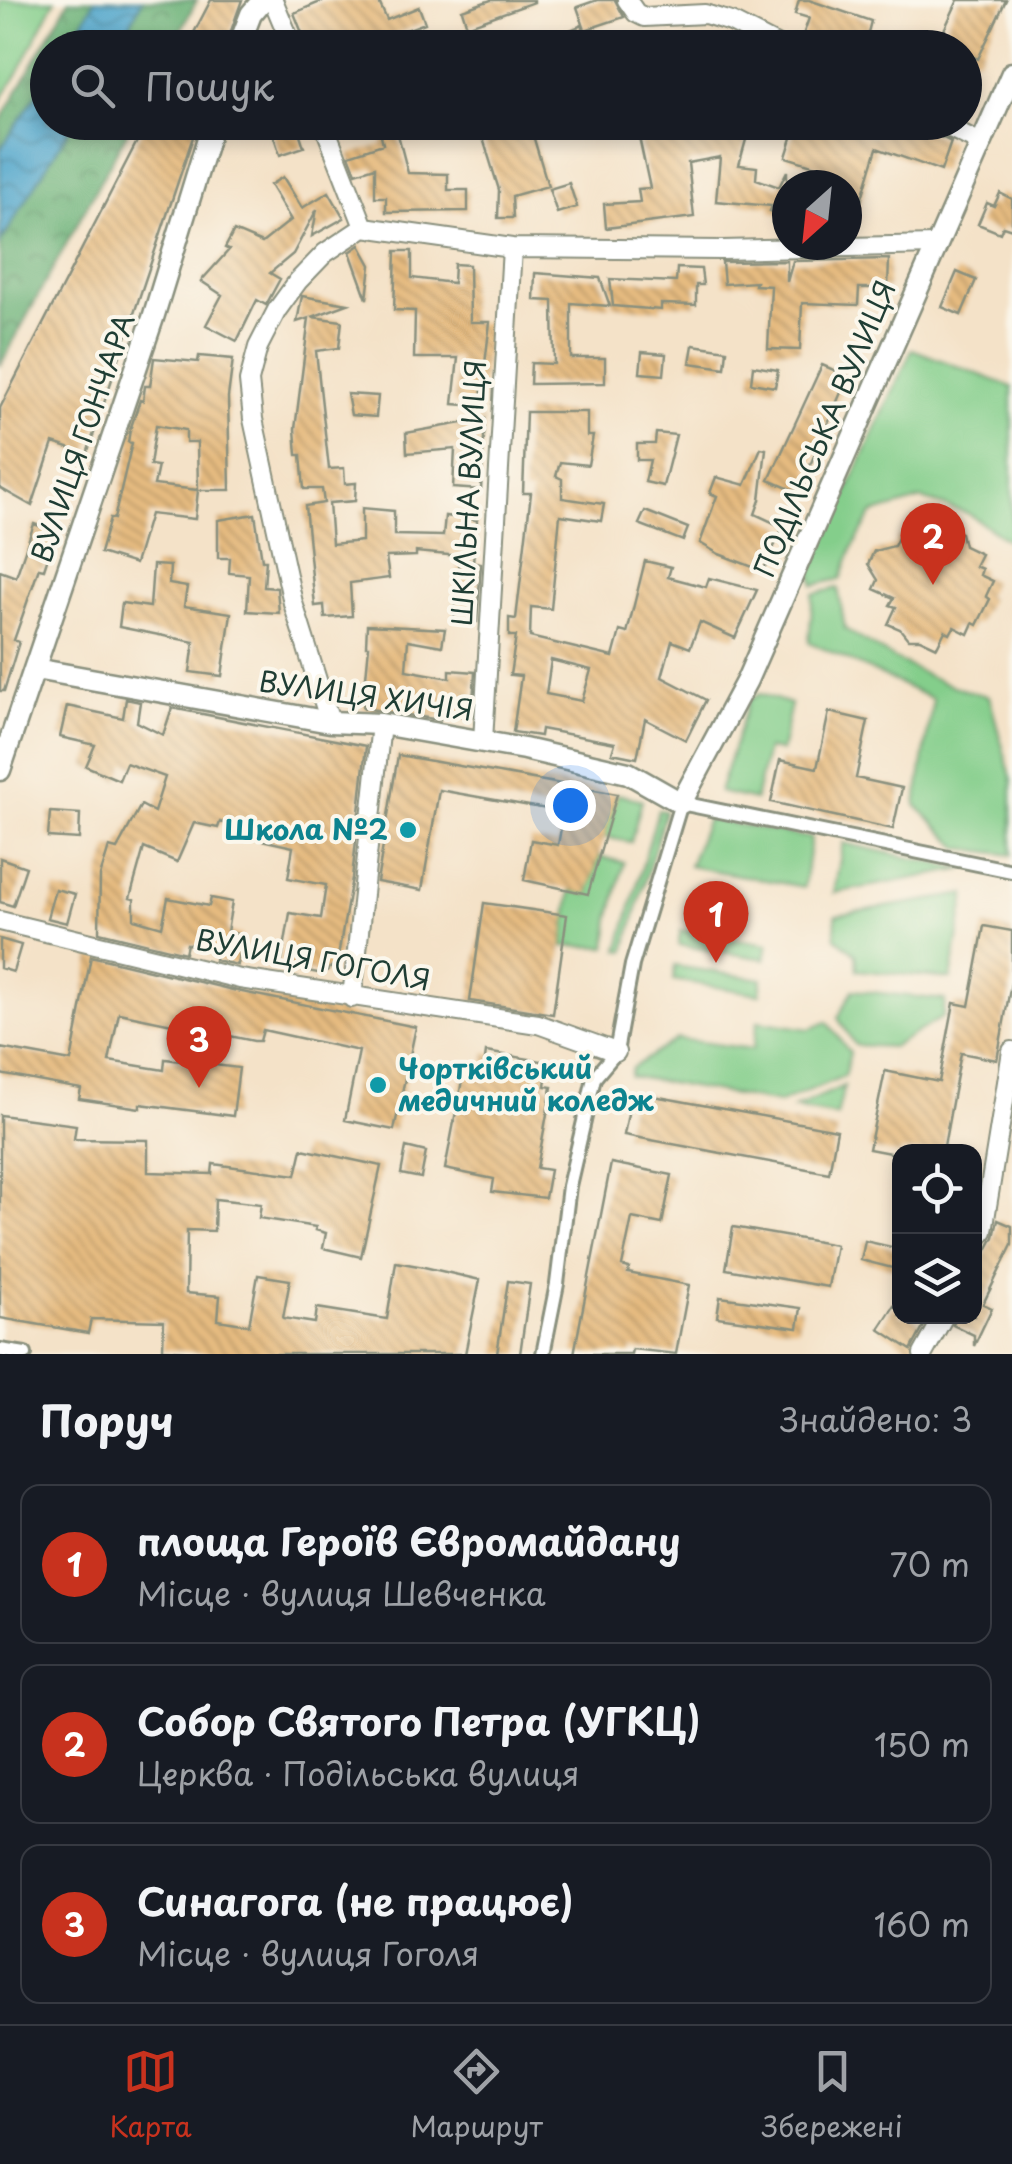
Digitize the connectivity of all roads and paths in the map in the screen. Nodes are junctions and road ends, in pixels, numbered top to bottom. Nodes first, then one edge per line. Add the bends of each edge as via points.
1 (263, 0) edge
2 (273, 0) edge
3 (627, 0) edge
4 (245, 30) edge
5 (286, 30) edge
6 (747, 30) edge
7 (1012, 73) edge
8 (982, 139) edge
9 (207, 140) edge
10 (330, 140) edge
11 (974, 140) edge
12 (981, 140) edge
13 (980, 143) junction
14 (364, 228) junction
15 (935, 246) junction
16 (512, 248) junction
17 (35, 669) junction
18 (330, 722) junction
19 (381, 724) junction
20 (483, 742) junction
21 (0, 770) edge
22 (680, 803) junction
23 (1012, 871) edge
24 (0, 921) edge
25 (352, 998) junction
26 (1012, 1051) edge
27 (616, 1052) junction
28 (980, 1234) edge
29 (939, 1324) edge
30 (0, 1350) edge
31 (25, 1354) edge
32 (543, 1354) edge
33 (922, 1354) edge

1 - 4 street
2 - 5 street
3 - 6 street via 644,16 705,14
7 - 8 street, ПОДІЛЬСЬКА ВУЛИЦЯ
9 - 17 street, ВУЛИЦЯ ГОНЧАРА
10 - 14 street
11 - 13 street
12 - 13 street, ПОДІЛЬСЬКА ВУЛИЦЯ
13 - 15 street, ПОДІЛЬСЬКА ВУЛИЦЯ
14 - 16 street
14 - 18 street via 298,281 258,347 249,381 293,603
15 - 16 street
15 - 22 street, ПОДІЛЬСЬКА ВУЛИЦЯ via 747,680
16 - 20 street, ШКІЛЬНА ВУЛИЦЯ
17 - 18 street, ВУЛИЦЯ ХИЧІЯ
17 - 21 street, ВУЛИЦЯ ГОНЧАРА
18 - 19 street, ВУЛИЦЯ ХИЧІЯ
19 - 20 street, ВУЛИЦЯ ХИЧІЯ
19 - 25 street
20 - 22 street, ВУЛИЦЯ ХИЧІЯ via 628,773
22 - 23 street
22 - 27 street via 632,965
24 - 25 street, ВУЛИЦЯ ГОГОЛЯ via 240,979
25 - 27 street, ВУЛИЦЯ ГОГОЛЯ via 538,1024
26 - 28 street
27 - 32 street via 594,1078
29 - 33 street
30 - 31 street

